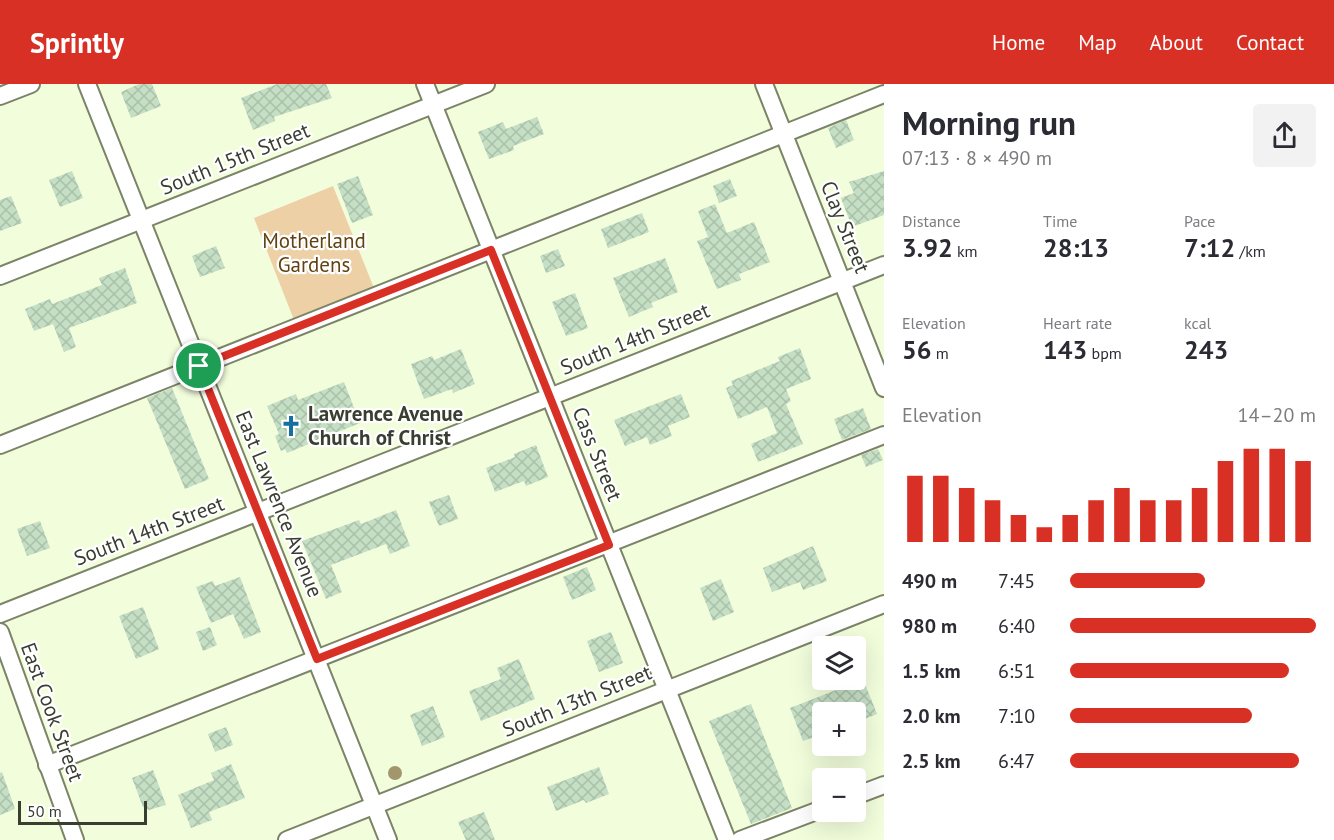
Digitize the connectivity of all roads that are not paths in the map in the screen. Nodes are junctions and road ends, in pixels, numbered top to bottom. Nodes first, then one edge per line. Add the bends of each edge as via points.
1 (31, 84) edge
2 (87, 84) edge
3 (425, 84) edge
4 (486, 84) edge
5 (764, 84) edge
6 (884, 94) edge
7 (0, 96) edge
8 (434, 105) junction
9 (784, 134) junction
10 (141, 220) junction
11 (491, 250) junction
12 (884, 265) edge
13 (0, 276) edge
14 (843, 281) junction
15 (199, 366) junction
16 (884, 388) edge
17 (550, 398) junction
18 (884, 435) edge
19 (0, 445) edge
20 (258, 513) junction
21 (609, 545) junction
22 (884, 604) edge
23 (0, 614) edge
24 (0, 632) edge
25 (317, 659) junction
26 (668, 689) junction
27 (47, 765) junction
28 (884, 785) edge
29 (866, 792) edge
30 (374, 805) junction
31 (812, 813) edge
32 (75, 840) edge
33 (287, 840) edge
34 (388, 840) edge
35 (727, 840) edge
36 (740, 840) edge

1 - 7 street
2 - 10 street, East Lawrence Avenue
3 - 8 street, Cass Street
4 - 8 street, South 15th Street
5 - 9 street, Clay Street
6 - 9 street
8 - 10 street, South 15th Street
8 - 11 street, Cass Street
9 - 11 street
9 - 14 street, Clay Street
10 - 13 street, South 15th Street
10 - 15 street, East Lawrence Avenue
11 - 15 street
11 - 17 street, Cass Street
12 - 14 street, South 14th Street
14 - 16 street, Clay Street
14 - 17 street, South 14th Street
15 - 19 street
15 - 20 street, East Lawrence Avenue
17 - 20 street, South 14th Street
17 - 21 street, Cass Street
18 - 21 street
20 - 23 street, South 14th Street
20 - 25 street, East Lawrence Avenue
21 - 25 street
21 - 26 street, Cass Street
22 - 26 street, South 13th Street
24 - 27 street, East Cook Street
25 - 27 street
25 - 30 street, East Lawrence Avenue
26 - 30 street, South 13th Street
26 - 35 street, Cass Street
27 - 32 street, East Cook Street
28 - 29 street
30 - 33 street, South 13th Street
30 - 34 street, East Lawrence Avenue
31 - 36 street

